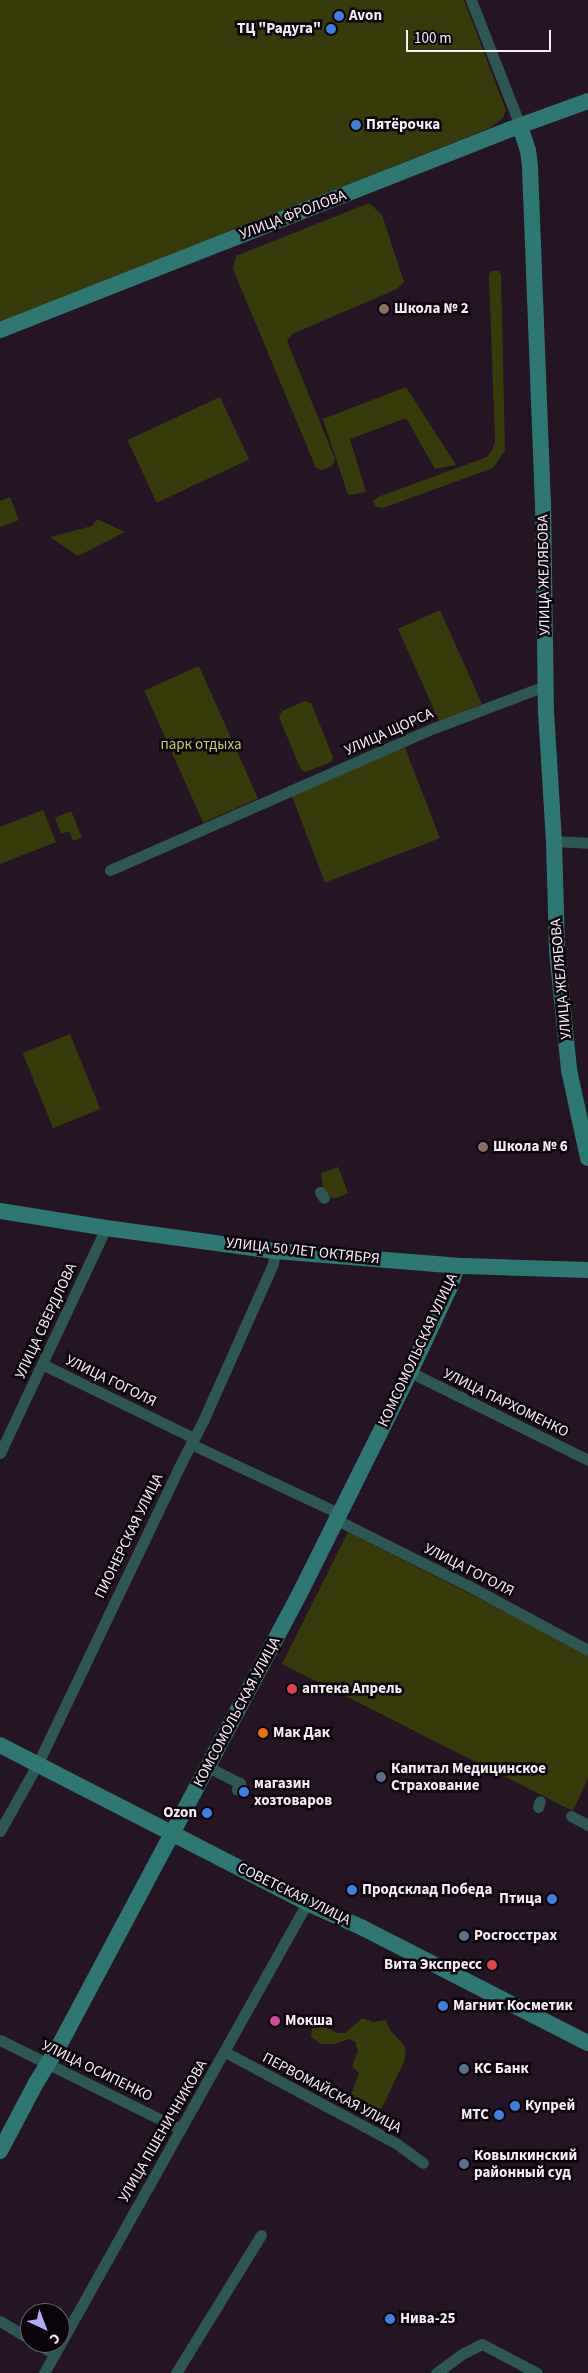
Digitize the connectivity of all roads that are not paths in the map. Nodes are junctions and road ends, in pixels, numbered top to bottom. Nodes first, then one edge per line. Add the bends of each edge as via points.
1 (471, 0) edge
2 (588, 102) edge
3 (520, 126) junction
4 (0, 330) edge
5 (547, 685) junction
6 (554, 841) junction
7 (588, 843) edge
8 (110, 870) dead end
9 (588, 1158) edge
10 (0, 1202) edge
11 (0, 1211) edge
12 (19, 1214) junction
13 (106, 1228) junction
14 (275, 1251) junction
15 (457, 1266) junction
16 (588, 1270) edge
17 (42, 1364) junction
18 (410, 1372) junction
19 (192, 1441) junction
20 (0, 1454) edge
21 (588, 1460) edge
22 (337, 1516) junction
23 (588, 1650) edge
24 (0, 1745) edge
25 (38, 1763) junction
26 (208, 1767) junction
27 (239, 1790) dead end
28 (571, 1816) dead end
29 (588, 1825) edge
30 (0, 1831) edge
31 (172, 1833) junction
32 (307, 1903) junction
33 (0, 2040) edge
34 (588, 2043) edge
35 (225, 2052) junction
36 (48, 2064) junction
37 (180, 2129) junction
38 (0, 2151) edge
39 (423, 2163) dead end
40 (261, 2235) dead end
41 (0, 2321) edge
42 (20, 2334) edge
43 (54, 2354) joint
44 (44, 2373) edge
45 (176, 2373) edge
46 (436, 2373) edge
47 (538, 2373) edge

1 - 3 street, УЛИЦА ЖЕЛЯБОВА
2 - 3 street, УЛИЦА ФРОЛОВА
3 - 4 street, УЛИЦА ФРОЛОВА
3 - 5 street, УЛИЦА ЖЕЛЯБОВА via 530,167
5 - 6 street, УЛИЦА ЖЕЛЯБОВА
5 - 8 street, УЛИЦА ЩОРСА via 434,728
6 - 7 street
6 - 9 street, УЛИЦА ЖЕЛЯБОВА via 562,1012 569,1070
10 - 12 street, УЛИЦА 50 ЛЕТ ОКТЯБРЯ
11 - 12 street, УЛИЦА 50 ЛЕТ ОКТЯБРЯ
12 - 13 street, УЛИЦА 50 ЛЕТ ОКТЯБРЯ
13 - 14 street, УЛИЦА 50 ЛЕТ ОКТЯБРЯ
13 - 17 street, УЛИЦА СВЕРДЛОВА
14 - 15 street, УЛИЦА 50 ЛЕТ ОКТЯБРЯ
14 - 19 street, ПИОНЕРСКАЯ УЛИЦА via 273,1264
15 - 16 street, УЛИЦА 50 ЛЕТ ОКТЯБРЯ
15 - 18 street, КОМСОМОЛЬСКАЯ УЛИЦА
17 - 19 street, УЛИЦА ГОГОЛЯ
17 - 20 street, УЛИЦА СВЕРДЛОВА
18 - 21 street, УЛИЦА ПАРХОМЕНКО
18 - 22 street, КОМСОМОЛЬСКАЯ УЛИЦА
19 - 22 street, УЛИЦА ГОГОЛЯ
19 - 25 street, ПИОНЕРСКАЯ УЛИЦА
22 - 23 street, УЛИЦА ГОГОЛЯ
22 - 26 street, КОМСОМОЛЬСКАЯ УЛИЦА via 300,1594
24 - 25 street, СОВЕТСКАЯ УЛИЦА
25 - 30 street, ПИОНЕРСКАЯ УЛИЦА
25 - 31 street, СОВЕТСКАЯ УЛИЦА
26 - 27 street via 240,1783
26 - 31 street, КОМСОМОЛЬСКАЯ УЛИЦА
28 - 29 street
31 - 32 street, СОВЕТСКАЯ УЛИЦА
31 - 36 street, КОМСОМОЛЬСКАЯ УЛИЦА
32 - 34 street, СОВЕТСКАЯ УЛИЦА via 361,1927
32 - 35 street, УЛИЦА ПШЕНИЧНИКОВА
33 - 36 street, УЛИЦА ОСИПЕНКО
35 - 37 street, УЛИЦА ПШЕНИЧНИКОВА
35 - 39 street, ПЕРВОМАЙСКАЯ УЛИЦА via 397,2144
36 - 37 street, УЛИЦА ОСИПЕНКО
36 - 38 street, КОМСОМОЛЬСКАЯ УЛИЦА
37 - 43 street, УЛИЦА ПШЕНИЧНИКОВА
40 - 45 street
41 - 42 street
43 - 44 street, УЛИЦА ПШЕНИЧНИКОВА
46 - 47 street via 482,2344

